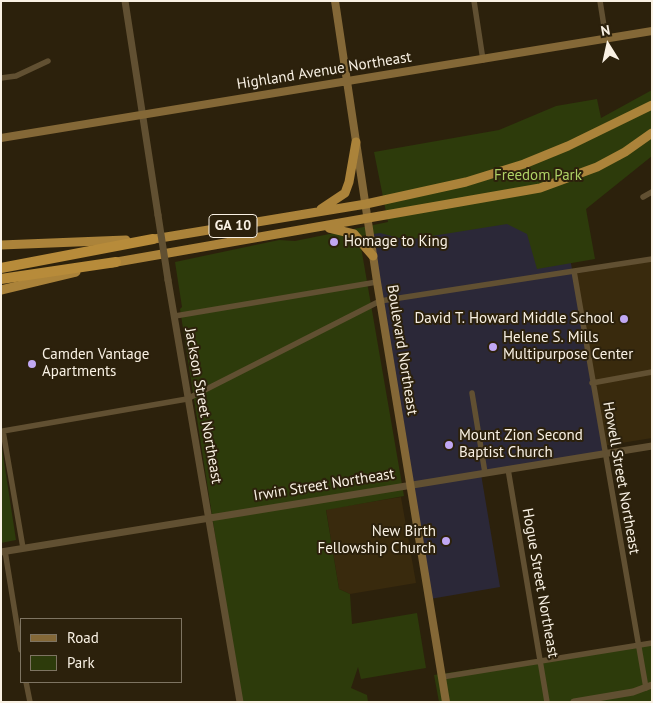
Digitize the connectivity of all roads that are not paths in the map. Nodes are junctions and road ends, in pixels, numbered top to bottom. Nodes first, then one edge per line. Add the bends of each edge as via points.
1 (125, 1) edge
2 (335, 1) edge
3 (474, 1) edge
4 (600, 1) edge
5 (652, 31) edge
6 (606, 39) junction
7 (483, 60) junction
8 (48, 61) dead end
9 (1, 78) edge
10 (347, 82) junction
11 (652, 105) edge
12 (142, 115) junction
13 (652, 133) edge
14 (1, 138) edge
15 (356, 142) junction
16 (652, 192) edge
17 (644, 197) dead end
18 (366, 204) junction
19 (312, 213) junction
20 (368, 218) junction
21 (322, 226) junction
22 (153, 239) junction
23 (1, 245) edge
24 (373, 256) junction
25 (652, 259) edge
26 (116, 262) junction
27 (1, 268) edge
28 (574, 271) junction
29 (1, 278) edge
30 (377, 282) junction
31 (1, 290) edge
32 (380, 301) junction
33 (175, 316) junction
34 (652, 372) edge
35 (592, 383) junction
36 (472, 393) dead end
37 (187, 399) junction
38 (652, 446) edge
39 (604, 454) junction
40 (508, 469) junction
41 (485, 473) junction
42 (410, 485) junction
43 (208, 517) junction
44 (23, 548) junction
45 (3, 552) edge
46 (652, 643) edge
47 (20, 645) edge
48 (637, 645) junction
49 (540, 661) junction
50 (442, 677) junction
51 (26, 683) edge
52 (649, 687) edge
53 (30, 702) edge
54 (240, 702) edge
55 (446, 702) edge
56 (547, 702) edge
57 (574, 702) edge

1 - 12 street, Jackson Street Northeast
2 - 10 main road, Boulevard Northeast
3 - 7 street
4 - 6 street
5 - 6 main road, Highland Avenue Northeast
6 - 7 main road, Highland Avenue Northeast
7 - 10 main road, Highland Avenue Northeast
8 - 9 street via 16,76
10 - 12 main road, Highland Avenue Northeast
10 - 15 main road, Boulevard Northeast
11 - 18 highway, GA 10 via 524,164 436,190
12 - 14 main road, Highland Avenue Northeast
12 - 33 street, Jackson Street Northeast, bridge
13 - 20 highway, GA 10 via 609,161 558,183
15 - 18 main road, Boulevard Northeast
15 - 19 highway via 345,193
16 - 17 street
18 - 19 highway, GA 10
18 - 20 main road, Boulevard Northeast
19 - 22 highway, GA 10
20 - 21 highway, GA 10
20 - 24 main road, Boulevard Northeast
21 - 24 highway via 354,234
21 - 26 highway, GA 10
22 - 23 highway, GA 10
22 - 27 highway
24 - 30 main road, Boulevard Northeast
25 - 28 street
26 - 29 highway
26 - 31 highway, GA 10
28 - 32 street
28 - 35 street, Howell Street Northeast
30 - 32 main road, Boulevard Northeast
30 - 33 street
32 - 37 street
32 - 42 main road, Boulevard Northeast
33 - 37 street, Jackson Street Northeast
34 - 35 street
35 - 39 street, Howell Street Northeast
36 - 41 street
37 - 43 street, Jackson Street Northeast
37 - 44 street via 3,431
38 - 39 street, Irwin Street Northeast
39 - 40 street, Irwin Street Northeast
39 - 48 street, Howell Street Northeast
40 - 41 street, Irwin Street Northeast
40 - 49 street, Hogue Street Northeast
41 - 42 street, Irwin Street Northeast
42 - 43 street, Irwin Street Northeast
42 - 50 main road, Boulevard Northeast
43 - 44 street, Irwin Street Northeast
43 - 54 street, Jackson Street Northeast
44 - 45 street, Irwin Street Northeast
45 - 47 street
46 - 48 street
48 - 49 street
48 - 52 street, Howell Street Northeast
49 - 50 street
49 - 56 street, Hogue Street Northeast
50 - 55 main road, Boulevard Northeast
51 - 53 street
52 - 57 street

